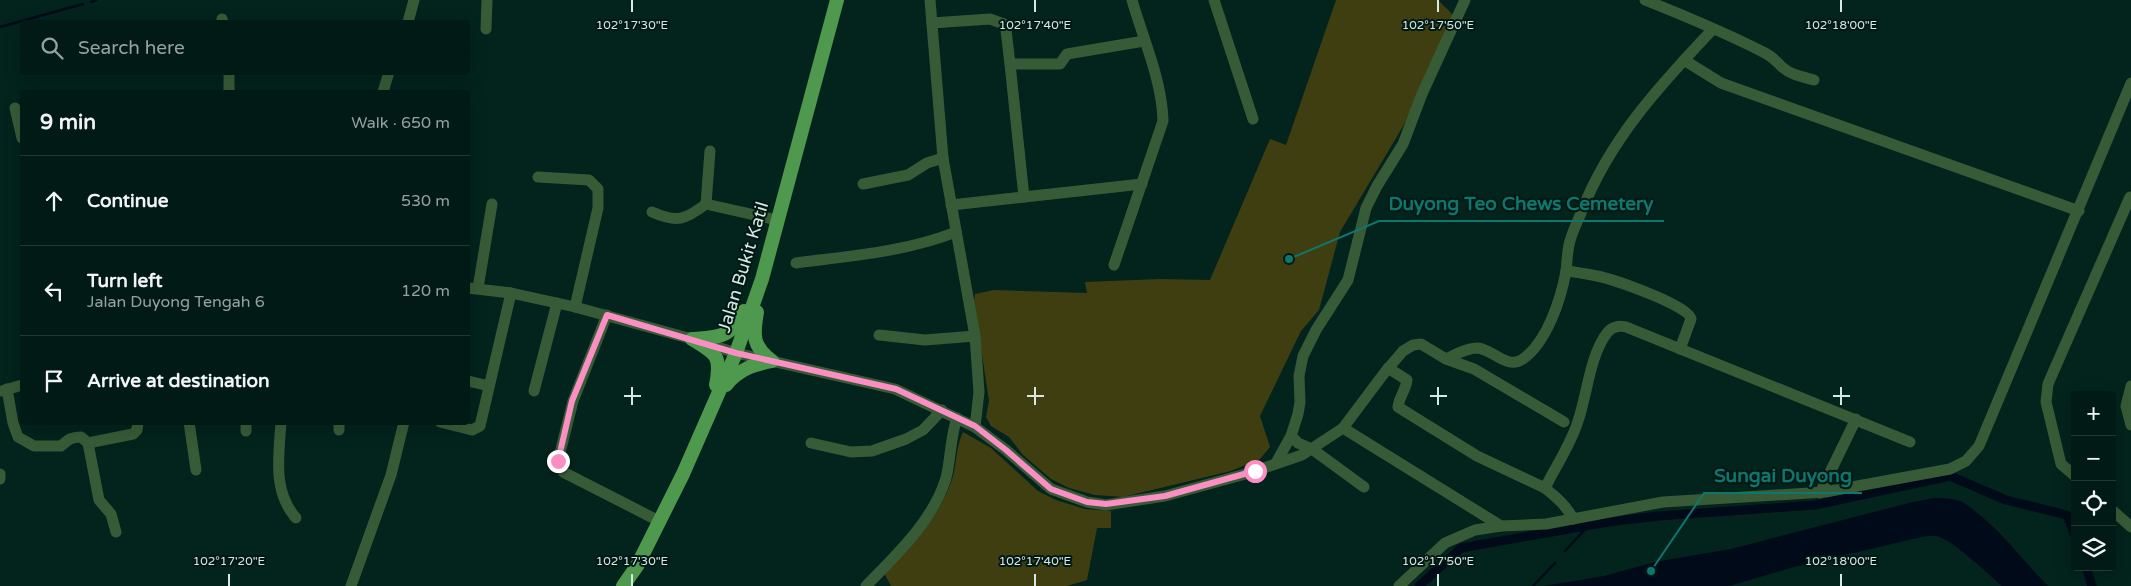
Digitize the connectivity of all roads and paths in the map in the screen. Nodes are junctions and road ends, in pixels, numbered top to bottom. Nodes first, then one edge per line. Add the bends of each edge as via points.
1 (414, 0) edge
2 (487, 0) edge
3 (835, 0) edge
4 (930, 0) edge
5 (1132, 0) edge
6 (1214, 0) edge
7 (1465, 0) edge
8 (1645, 0) edge
9 (409, 20) edge
10 (932, 23) junction
11 (486, 29) dead end
12 (1713, 29) junction
13 (1144, 41) junction
14 (1684, 60) junction
15 (1010, 64) junction
16 (229, 75) edge
17 (388, 75) edge
18 (1814, 80) dead end
19 (2131, 84) edge
20 (229, 90) edge
21 (384, 90) edge
22 (15, 108) dead end
23 (1253, 119) dead end
24 (20, 129) edge
25 (710, 152) dead end
26 (943, 158) junction
27 (538, 177) dead end
28 (862, 184) dead end
29 (1142, 184) junction
30 (1024, 197) junction
31 (2130, 197) dead end
32 (492, 204) dead end
33 (706, 204) junction
34 (951, 205) junction
35 (2079, 211) junction
36 (652, 212) dead end
37 (777, 220) junction
38 (956, 232) junction
39 (796, 263) dead end
40 (1114, 265) dead end
41 (1566, 271) junction
42 (762, 279) junction
43 (473, 288) edge
44 (511, 293) junction
45 (556, 304) junction
46 (575, 307) junction
47 (607, 315) junction
48 (879, 335) dead end
49 (975, 336) junction
50 (692, 339) junction
51 (1680, 349) junction
52 (736, 353) junction
53 (1446, 359) junction
54 (772, 361) junction
55 (1388, 368) junction
56 (470, 381) edge
57 (20, 386) edge
58 (489, 386) junction
59 (2131, 386) edge
60 (4, 390) edge
61 (534, 391) dead end
62 (720, 392) junction
63 (712, 410) junction
64 (942, 410) junction
65 (957, 418) junction
66 (1856, 420) junction
67 (1564, 422) dead end
68 (138, 425) edge
69 (189, 425) edge
70 (281, 425) edge
71 (403, 425) edge
72 (450, 425) edge
73 (2131, 425) edge
74 (975, 426) junction
75 (1344, 428) junction
76 (1291, 436) junction
77 (88, 442) junction
78 (1910, 442) dead end
79 (811, 443) dead end
80 (1312, 449) junction
81 (1276, 463) junction
82 (196, 470) dead end
83 (2071, 473) edge
84 (0, 474) edge
85 (0, 479) edge
86 (1364, 487) dead end
87 (1545, 488) junction
88 (1820, 493) junction
89 (2116, 514) edge
90 (296, 518) dead end
91 (1572, 519) junction
92 (659, 521) junction
93 (1501, 526) junction
94 (2131, 527) edge
95 (116, 532) dead end
96 (351, 586) edge
97 (624, 586) edge
98 (866, 586) edge
99 (1399, 586) edge

1 - 9 street
2 - 11 street
3 - 37 main road, Jalan Bukit Katil
4 - 10 street
5 - 13 street
6 - 23 street
7 - 76 street via 1403,144 1366,208 1348,280 1303,356 1299,376 1300,402
8 - 12 street
10 - 15 street via 998,20 1006,30
10 - 26 street
12 - 14 street
12 - 18 street via 1776,59 1793,74
13 - 15 street via 1066,54 1060,64
13 - 29 street via 1157,84 1162,122
14 - 35 street via 1721,83
14 - 41 street via 1632,121 1600,168 1569,244
15 - 30 street
16 - 20 street
17 - 21 street
19 - 35 street
22 - 24 street
25 - 33 street
26 - 28 street via 908,175
26 - 34 street
27 - 46 street via 583,179 594,183 598,189 598,208
29 - 30 street
29 - 40 street
30 - 34 street
31 - 83 street via 2048,384 2046,402 2061,464
32 - 43 street
33 - 36 street via 679,220
33 - 37 street
34 - 38 street
35 - 88 street via 1973,455 1950,469
37 - 42 main road, Jalan Bukit Katil
38 - 39 street via 939,239 882,251
38 - 49 street
41 - 51 street via 1599,276 1661,298 1688,312 1691,319
41 - 53 street via 1554,316 1526,357 1512,362 1477,348
42 - 50 main road via 736,327 718,338
42 - 52 main road, Jalan Bukit Katil
42 - 54 main road via 754,333 761,353
43 - 44 street
44 - 45 street
44 - 58 street
45 - 46 street
45 - 61 street
46 - 47 street
47 - 50 street
47 - 92 street via 572,401 559,467
48 - 49 street via 925,340
49 - 74 street via 979,392
50 - 52 street
50 - 63 main road via 717,357 720,367
51 - 66 street
51 - 87 street via 1625,326 1610,329 1593,366 1575,430
52 - 54 street
52 - 62 main road, Jalan Bukit Katil
53 - 55 street via 1421,344 1403,351
53 - 67 street via 1474,369
54 - 62 main road via 735,374
54 - 64 street via 896,389
55 - 75 street
55 - 87 street via 1407,380 1398,407 1477,456
56 - 58 street
57 - 60 street
58 - 72 street via 482,422 476,429
59 - 73 street via 2126,406
60 - 77 street via 18,437 34,446 61,446 71,437 81,437
62 - 63 main road, Jalan Bukit Katil
63 - 92 main road, Jalan Bukit Katil
64 - 65 street
64 - 79 street via 924,430 872,451 851,452
65 - 74 street
65 - 98 street via 946,478 934,505 915,533
66 - 78 street
66 - 88 street
68 - 77 street via 133,434
69 - 82 street
70 - 90 street via 280,486 288,509
71 - 96 street via 391,475
74 - 81 street via 1051,489 1087,502 1106,504 1165,496
75 - 80 street
75 - 93 street
76 - 80 street
76 - 81 street
77 - 95 street via 99,500 111,514
80 - 81 street
80 - 86 street
84 - 85 street
87 - 91 street via 1558,497
88 - 91 street via 1663,502
89 - 94 street
91 - 93 street
92 - 97 main road, Jalan Bukit Katil
93 - 99 street via 1476,530 1445,543

